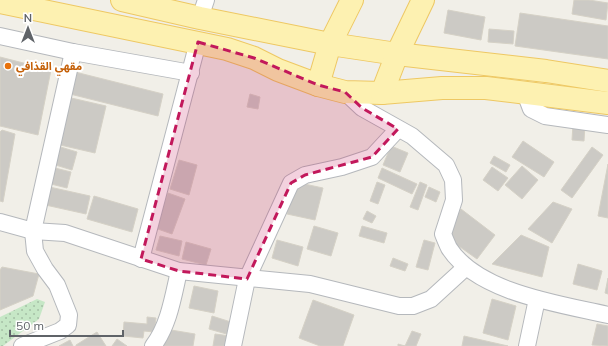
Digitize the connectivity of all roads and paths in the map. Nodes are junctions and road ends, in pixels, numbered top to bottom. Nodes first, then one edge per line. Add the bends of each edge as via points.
1 (122, 0) edge
2 (352, 0) edge
3 (423, 0) edge
4 (0, 2) edge
5 (203, 9) edge
6 (0, 36) edge
7 (198, 42) junction
8 (330, 44) junction
9 (73, 52) junction
10 (397, 54) junction
11 (191, 73) junction
12 (608, 81) edge
13 (318, 85) junction
14 (345, 92) junction
15 (525, 93) junction
16 (382, 94) junction
17 (608, 104) edge
18 (608, 125) edge
19 (398, 129) junction
20 (0, 222) edge
21 (33, 231) junction
22 (141, 259) junction
23 (466, 267) junction
24 (179, 271) junction
25 (248, 279) junction
26 (537, 299) junction
27 (608, 315) edge
28 (22, 346) edge
29 (153, 346) edge
30 (233, 346) edge
31 (527, 346) edge

1 - 5 main road
2 - 8 main road
3 - 10 main road
4 - 7 main road
5 - 8 main road
6 - 9 street
7 - 11 street
7 - 13 main road via 254,58
8 - 10 main road
8 - 13 main road
9 - 11 street
9 - 21 street
10 - 12 main road via 546,71
10 - 16 main road
11 - 22 street
13 - 14 main road
14 - 16 main road
14 - 19 street via 362,108
15 - 16 main road via 486,88 442,88
15 - 17 main road
15 - 18 street via 531,109 544,116
19 - 23 street via 412,136 446,165 453,180 454,200 443,234 450,249
19 - 25 street via 372,157 305,175 291,183
20 - 21 street
21 - 22 street via 65,233
21 - 28 street via 35,251 57,285 69,315 68,325 60,331
22 - 24 street
23 - 25 street via 431,299 413,306 399,306 310,284
23 - 26 street via 491,283
24 - 25 street
24 - 29 street via 167,320
25 - 30 street
26 - 27 street
26 - 31 street

